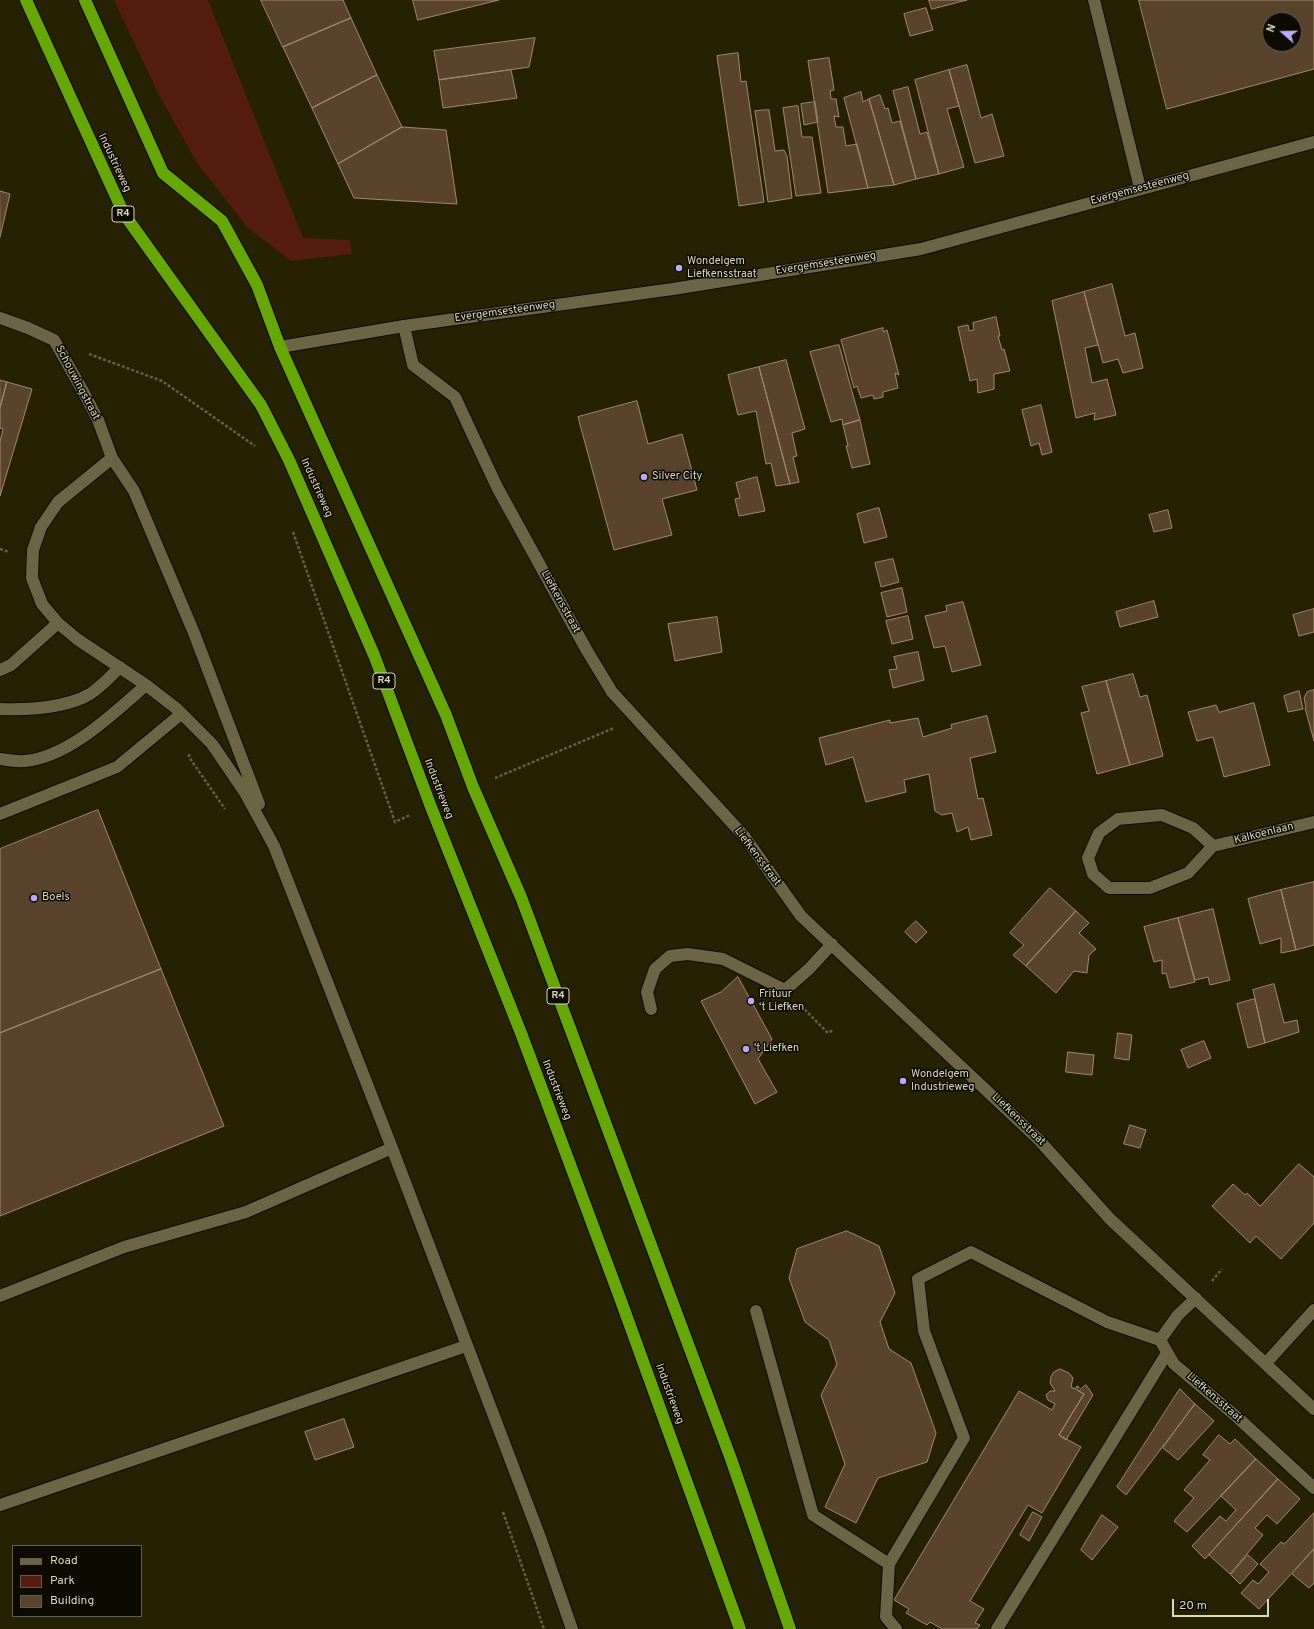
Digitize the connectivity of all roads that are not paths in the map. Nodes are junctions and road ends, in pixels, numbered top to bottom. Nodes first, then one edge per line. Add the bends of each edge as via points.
1 (26, 0) edge
2 (85, 0) edge
3 (1094, 0) edge
4 (1314, 142) edge
5 (1140, 188) junction
6 (0, 318) edge
7 (404, 326) junction
8 (280, 348) junction
9 (112, 458) junction
10 (58, 623) junction
11 (120, 667) junction
12 (0, 670) edge
13 (146, 685) junction
14 (0, 709) edge
15 (182, 714) junction
16 (0, 759) edge
17 (0, 814) edge
18 (1314, 822) edge
19 (274, 846) junction
20 (1214, 846) junction
21 (832, 944) junction
22 (651, 1009) dead end
23 (392, 1148) junction
24 (0, 1296) edge
25 (1196, 1298) junction
26 (1314, 1310) edge
27 (756, 1311) dead end
28 (1160, 1340) junction
29 (466, 1346) junction
30 (1168, 1353) junction
31 (1266, 1363) junction
32 (1314, 1409) edge
33 (1314, 1488) edge
34 (0, 1505) edge
35 (889, 1564) junction
36 (572, 1629) edge
37 (740, 1629) edge
38 (790, 1629) edge
39 (896, 1629) edge
40 (997, 1629) edge

1 - 37 highway, Industrieweg / R4 via 124,214 261,405 289,460 374,655 521,1033
2 - 8 highway, R4 via 163,173 222,221 257,285
3 - 5 street
4 - 5 street, Evergemsesteenweg
5 - 7 street, Evergemsesteenweg via 921,249 674,289
6 - 9 street, Schouwingstraat via 54,340 98,420
7 - 8 street, Evergemsesteenweg
7 - 21 street, Liefkensstraat via 413,365 456,397 497,487 612,692 744,836 801,916
8 - 38 highway, R4 via 446,715 473,787 521,896 731,1459
9 - 10 street via 58,502 41,527 33,550 32,578 42,604
9 - 19 street via 134,491 194,633
10 - 11 street via 77,639
10 - 12 street via 11,665
11 - 13 street
11 - 14 street via 90,694 62,704 21,710
13 - 15 street
13 - 16 street via 98,728 47,756 24,761
15 - 17 street via 117,767
15 - 19 street via 212,744 244,791
18 - 20 street, Kalkoenlaan
19 - 23 street
20 - 20 street via 1193,828 1162,815 1118,819 1099,833 1088,858 1093,874 1109,888 1150,888 1188,873
21 - 22 street via 809,970 785,990 724,959 688,954 670,956 655,968 647,992
21 - 25 street, Liefkensstraat via 1040,1140 1110,1219
23 - 24 street via 246,1212 124,1247
23 - 29 street
25 - 28 street via 1178,1315
25 - 31 street, Liefkensstraat
26 - 31 street
27 - 35 street via 812,1515
28 - 30 street, Liefkensstraat
28 - 35 street via 1107,1322 971,1252 918,1279 924,1331 964,1438
29 - 34 street
29 - 36 street via 541,1540
30 - 33 street, Liefkensstraat via 1174,1364 1238,1418
30 - 40 street
31 - 32 street, Liefkensstraat
35 - 39 street via 886,1616

